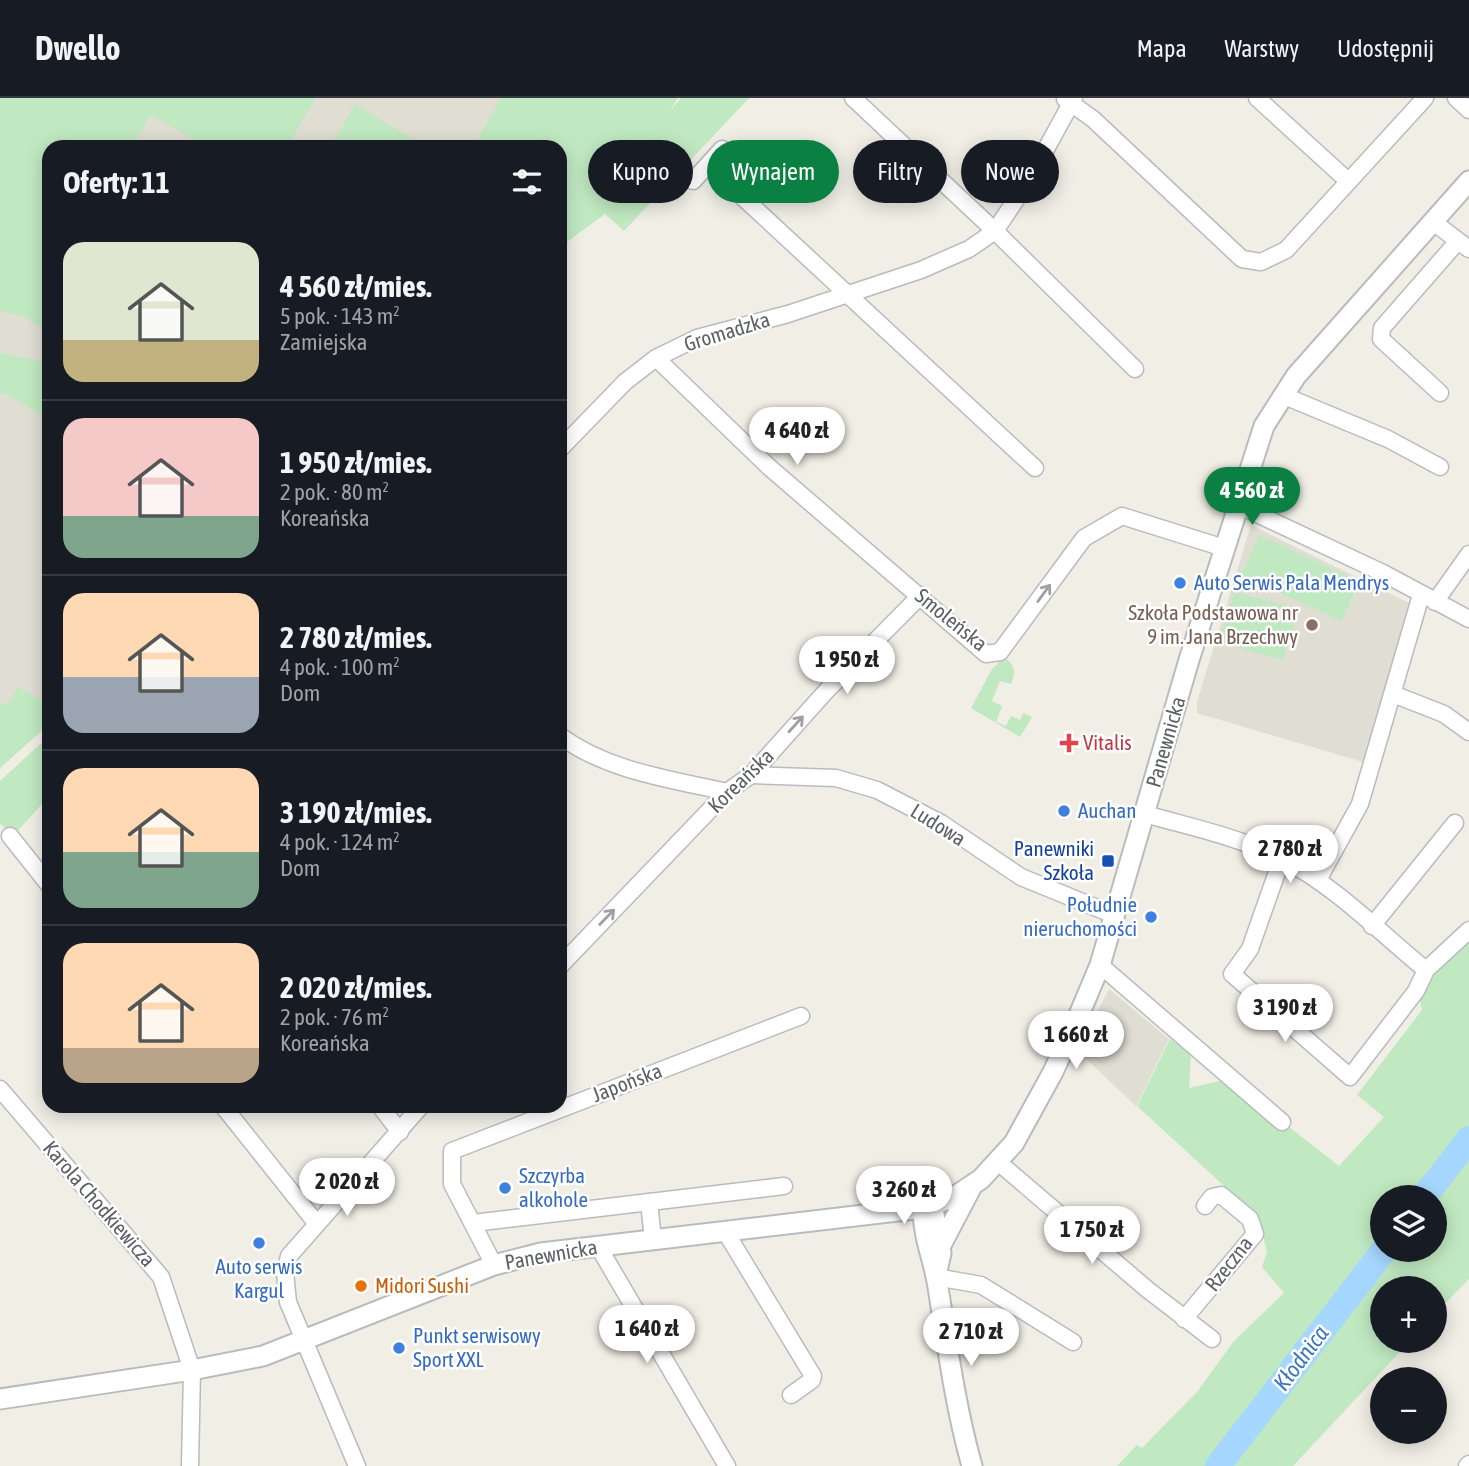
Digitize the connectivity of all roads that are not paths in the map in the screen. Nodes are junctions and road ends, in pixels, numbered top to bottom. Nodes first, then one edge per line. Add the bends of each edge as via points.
1 (853, 98) edge
2 (1257, 98) edge
3 (1425, 98) edge
4 (1456, 98) edge
5 (1071, 99) edge
6 (1469, 110) edge
7 (707, 166) edge
8 (693, 180) edge
9 (1348, 181) junction
10 (1469, 181) edge
11 (749, 203) edge
12 (1432, 220) junction
13 (995, 231) junction
14 (1464, 245) edge
15 (846, 294) junction
16 (656, 358) junction
17 (1135, 369) dead end
18 (1440, 393) dead end
19 (1282, 395) junction
20 (567, 442) edge
21 (1440, 467) dead end
22 (1035, 468) dead end
23 (1238, 505) junction
24 (1224, 548) junction
25 (1469, 554) edge
26 (921, 595) junction
27 (1428, 598) junction
28 (1469, 619) edge
29 (1393, 695) junction
30 (1469, 732) edge
31 (567, 741) edge
32 (751, 775) junction
33 (727, 792) junction
34 (1145, 814) junction
35 (1455, 822) dead end
36 (10, 836) dead end
37 (1282, 858) junction
38 (42, 876) edge
39 (1318, 880) junction
40 (1114, 915) junction
41 (1372, 926) junction
42 (1469, 930) edge
43 (567, 959) edge
44 (1100, 965) junction
45 (1426, 970) junction
46 (801, 1016) dead end
47 (0, 1089) edge
48 (567, 1107) edge
49 (16, 1109) junction
50 (229, 1113) edge
51 (385, 1113) edge
52 (415, 1113) edge
53 (551, 1113) edge
54 (0, 1114) edge
55 (1282, 1122) dead end
56 (400, 1132) junction
57 (998, 1161) junction
58 (973, 1185) junction
59 (784, 1186) dead end
60 (649, 1202) junction
61 (1205, 1206) dead end
62 (928, 1207) junction
63 (886, 1213) junction
64 (473, 1223) junction
65 (317, 1224) junction
66 (725, 1231) junction
67 (653, 1240) junction
68 (933, 1244) junction
69 (598, 1246) junction
70 (494, 1265) junction
71 (936, 1277) junction
72 (1184, 1320) junction
73 (1212, 1339) dead end
74 (307, 1340) junction
75 (1073, 1342) dead end
76 (192, 1370) junction
77 (791, 1395) dead end
78 (0, 1399) edge
79 (190, 1466) edge
80 (358, 1466) edge
81 (727, 1466) edge
82 (972, 1466) edge

1 - 13 street
2 - 9 street
3 - 9 street
4 - 6 street
5 - 9 street via 1242,259 1261,262 1286,250
5 - 13 street, Gromadzka via 1029,180
7 - 8 street
10 - 12 street, Panewnicka
11 - 15 street
12 - 14 street
12 - 19 street, Panewnicka
13 - 15 street, Gromadzka via 969,249 921,270
13 - 17 street
14 - 18 street via 1382,328 1381,339
15 - 16 street, Gromadzka via 697,338
15 - 22 street
16 - 20 street, Gromadzka via 625,382
16 - 26 street, Smoleńska via 769,467
19 - 21 street via 1388,439
19 - 23 street, Panewnicka via 1265,426
23 - 24 street, Panewnicka
23 - 27 street
26 -> 24 street, Smoleńska via 986,654 1000,652 1084,538 1104,524 1122,516
24 - 34 street, Panewnicka
25 - 27 street
32 -> 26 street, Koreańska
27 - 28 street
27 - 29 street
29 - 30 street via 1444,714
29 - 39 street via 1360,804
31 - 33 street via 585,754 626,769
32 - 33 street, Koreańska
32 - 40 street, Ludowa via 836,778 877,790 941,823 1021,877
43 -> 33 street, Koreańska
34 - 37 street
34 - 40 street, Panewnicka
35 - 41 street
36 - 38 street
37 - 39 street
37 - 45 street via 1250,949 1232,974 1350,1077 1416,991
39 - 41 street
40 - 44 street, Panewnicka
41 - 45 street
42 - 45 street
44 - 55 street
44 - 57 street, Panewnicka via 1026,1125
46 - 48 street, Japońska
47 - 49 street, Karola Chodkiewicza
49 - 54 street
49 - 76 street, Karola Chodkiewicza via 161,1277
50 - 65 street
51 - 56 street
52 - 56 street
53 - 64 street, Japońska via 453,1151 452,1184
56 - 65 street
57 - 58 street, Panewnicka
57 - 72 street
58 - 62 street, Panewnicka
58 - 68 street
59 - 60 street
60 - 64 street
60 - 67 street
61 - 72 street, Rzeczna via 1212,1196 1221,1195 1250,1219 1255,1234
62 - 63 street, Panewnicka
62 - 68 street
63 - 66 street, Panewnicka
63 - 68 street
64 - 70 street, Japońska
65 - 74 street via 289,1256 285,1273 288,1302
66 - 67 street, Panewnicka
66 - 77 street via 813,1376
67 - 69 street, Panewnicka
68 - 71 street
69 - 70 street, Panewnicka
69 - 81 street
70 - 74 street, Panewnicka
71 - 75 street via 981,1285
71 - 82 street via 961,1429
72 - 73 street
74 - 76 street, Panewnicka via 263,1356
74 - 80 street
76 - 78 street, Panewnicka
76 - 79 street, Karola Chodkiewicza

